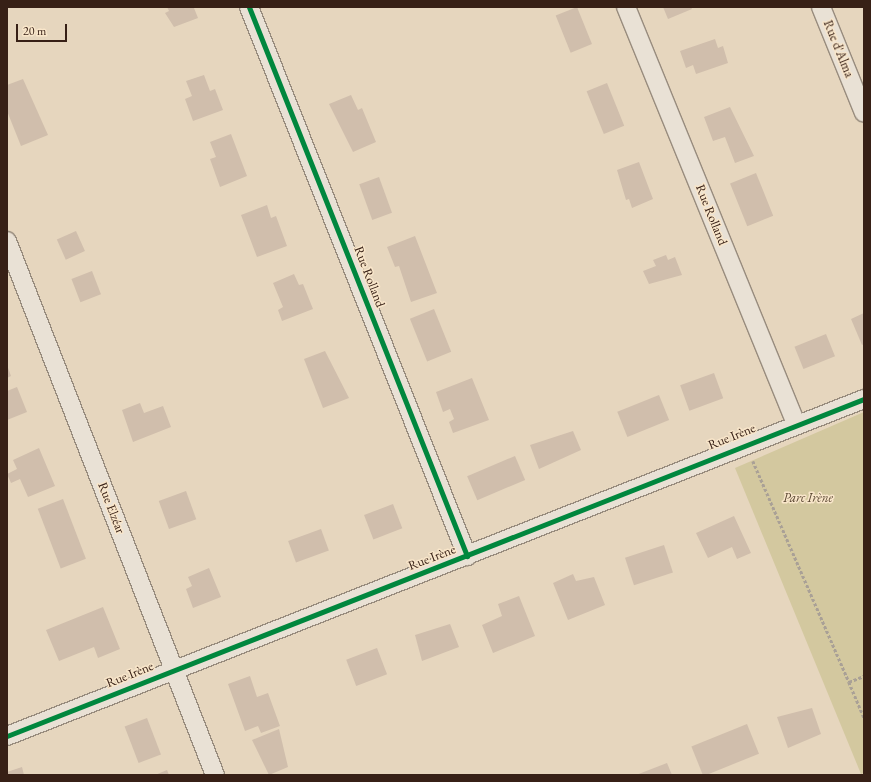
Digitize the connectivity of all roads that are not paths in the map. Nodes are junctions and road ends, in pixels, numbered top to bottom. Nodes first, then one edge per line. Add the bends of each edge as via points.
1 (250, 7) edge
2 (626, 7) edge
3 (822, 7) edge
4 (864, 113) edge
5 (7, 241) edge
6 (864, 398) edge
7 (796, 423) junction
8 (467, 556) junction
9 (174, 669) junction
10 (7, 736) edge
11 (215, 775) edge

1 - 8 street, Rue Rolland
2 - 7 street, Rue Rolland
3 - 4 street, Rue d'Alma
5 - 9 street, Rue Elzéar
6 - 7 street, Rue Irène
7 - 8 street, Rue Irène
8 - 9 street, Rue Irène
9 - 10 street, Rue Irène
9 - 11 street, Rue Elzéar

